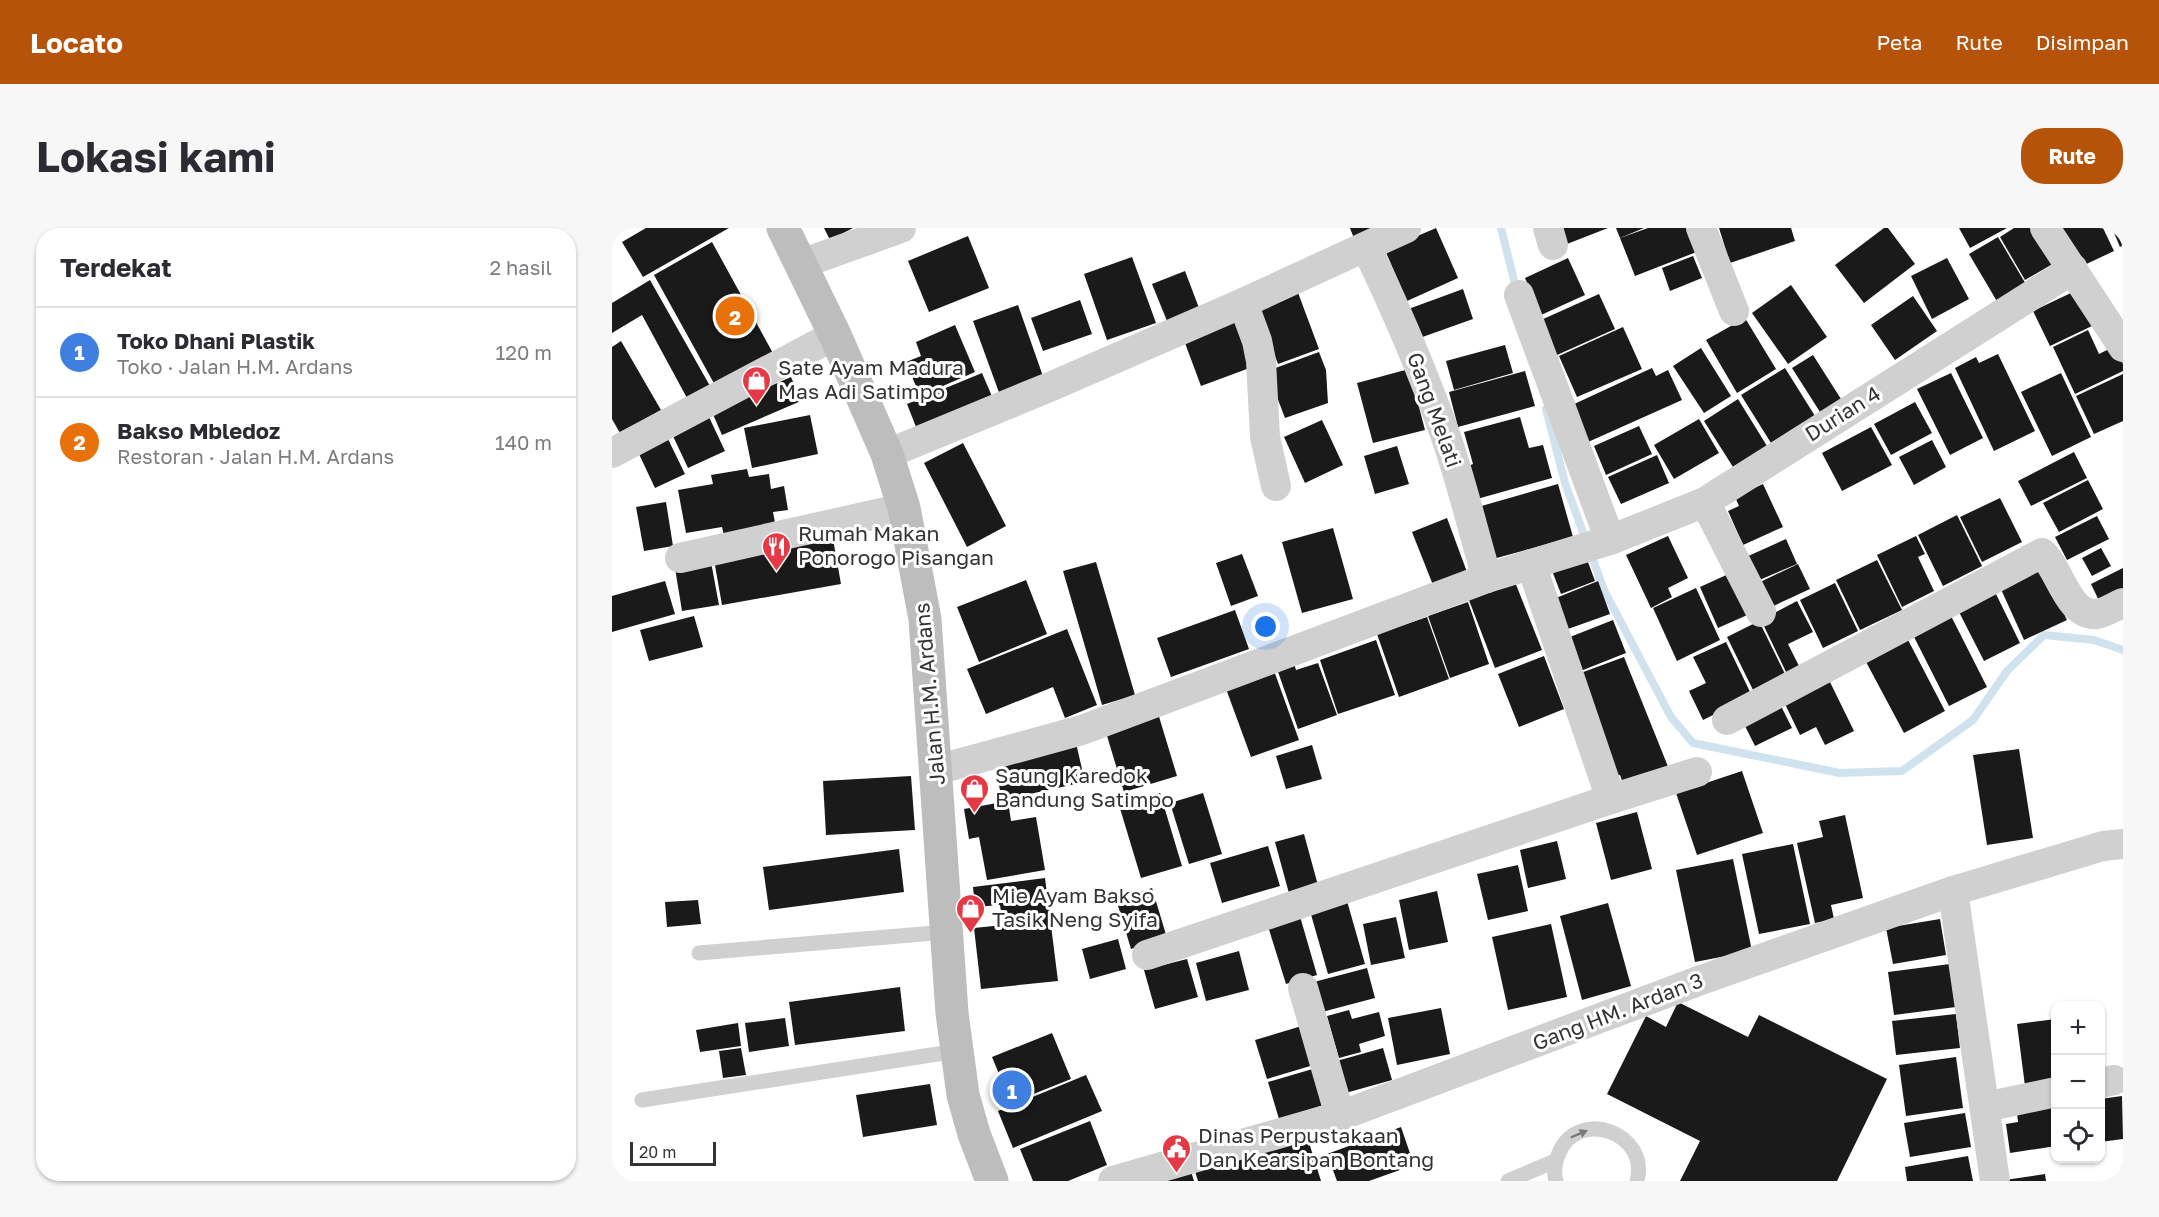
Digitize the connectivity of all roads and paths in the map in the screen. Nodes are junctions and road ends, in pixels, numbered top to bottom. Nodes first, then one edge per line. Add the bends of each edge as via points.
1 (783, 228) edge
2 (900, 228) edge
3 (1406, 228) edge
4 (1701, 228) edge
5 (2045, 228) edge
6 (1366, 247) junction
7 (801, 264) junction
8 (2073, 270) junction
9 (1519, 295) dead end
10 (1243, 303) junction
11 (1734, 311) dead end
12 (835, 335) junction
13 (2123, 347) edge
14 (612, 453) edge
15 (887, 454) junction
16 (1276, 486) dead end
17 (1705, 502) junction
18 (904, 508) junction
19 (1598, 544) junction
20 (680, 558) dead end
21 (1531, 564) junction
22 (1487, 578) junction
23 (2123, 603) edge
24 (1761, 612) dead end
25 (1727, 720) dead end
26 (936, 770) junction
27 (1697, 772) dead end
28 (1611, 799) junction
29 (2123, 844) edge
30 (1953, 891) junction
31 (946, 932) junction
32 (699, 953) dead end
33 (1147, 955) dead end
34 (1303, 987) dead end
35 (957, 1051) junction
36 (2051, 1093) edge
37 (642, 1100) dead end
38 (1985, 1107) junction
39 (1340, 1116) junction
40 (1555, 1161) junction
41 (992, 1181) edge
42 (1113, 1181) edge
43 (1508, 1181) edge
44 (1556, 1181) edge
45 (1636, 1181) edge
46 (1995, 1181) edge

1 - 7 street, Jalan H.M. Ardans
2 - 7 street
3 - 6 street
4 - 11 street
5 - 8 street
6 - 10 street
6 - 22 street, Gang Melati via 1428,390
7 - 12 street, Jalan H.M. Ardans
8 - 13 street
8 - 17 street, Durian 4
9 - 19 street
10 - 15 street
10 - 16 street via 1261,362 1265,437
12 - 14 street
12 - 15 street, Jalan H.M. Ardans
15 - 18 street, Jalan H.M. Ardans
17 - 19 street, Durian 4
17 - 24 street
18 - 20 street
18 - 26 street, Jalan H.M. Ardans via 926,619
19 - 21 street, Durian 4
21 - 22 street, Durian 4
21 - 28 street
22 - 26 street, Durian 4 via 1082,730
23 - 25 street via 2100,614 2079,609 2042,553
26 - 31 street, Jalan H.M. Ardans
27 - 28 street
28 - 33 street
29 - 30 street, Gang HM. Ardan 3 via 2103,846
30 - 38 street
30 - 39 street, Gang HM. Ardan 3 via 1701,980
31 - 32 lane
31 - 35 street, Jalan H.M. Ardans
34 - 39 street
35 - 37 lane
35 - 41 street, Jalan H.M. Ardans via 963,1095
36 - 38 street
38 - 46 street
39 - 42 street, Gang HM. Ardan 3
40 - 43 lane
40 - 44 lane
40 -> 45 lane via 1570,1137 1582,1131 1610,1131 1632,1148 1637,1161

